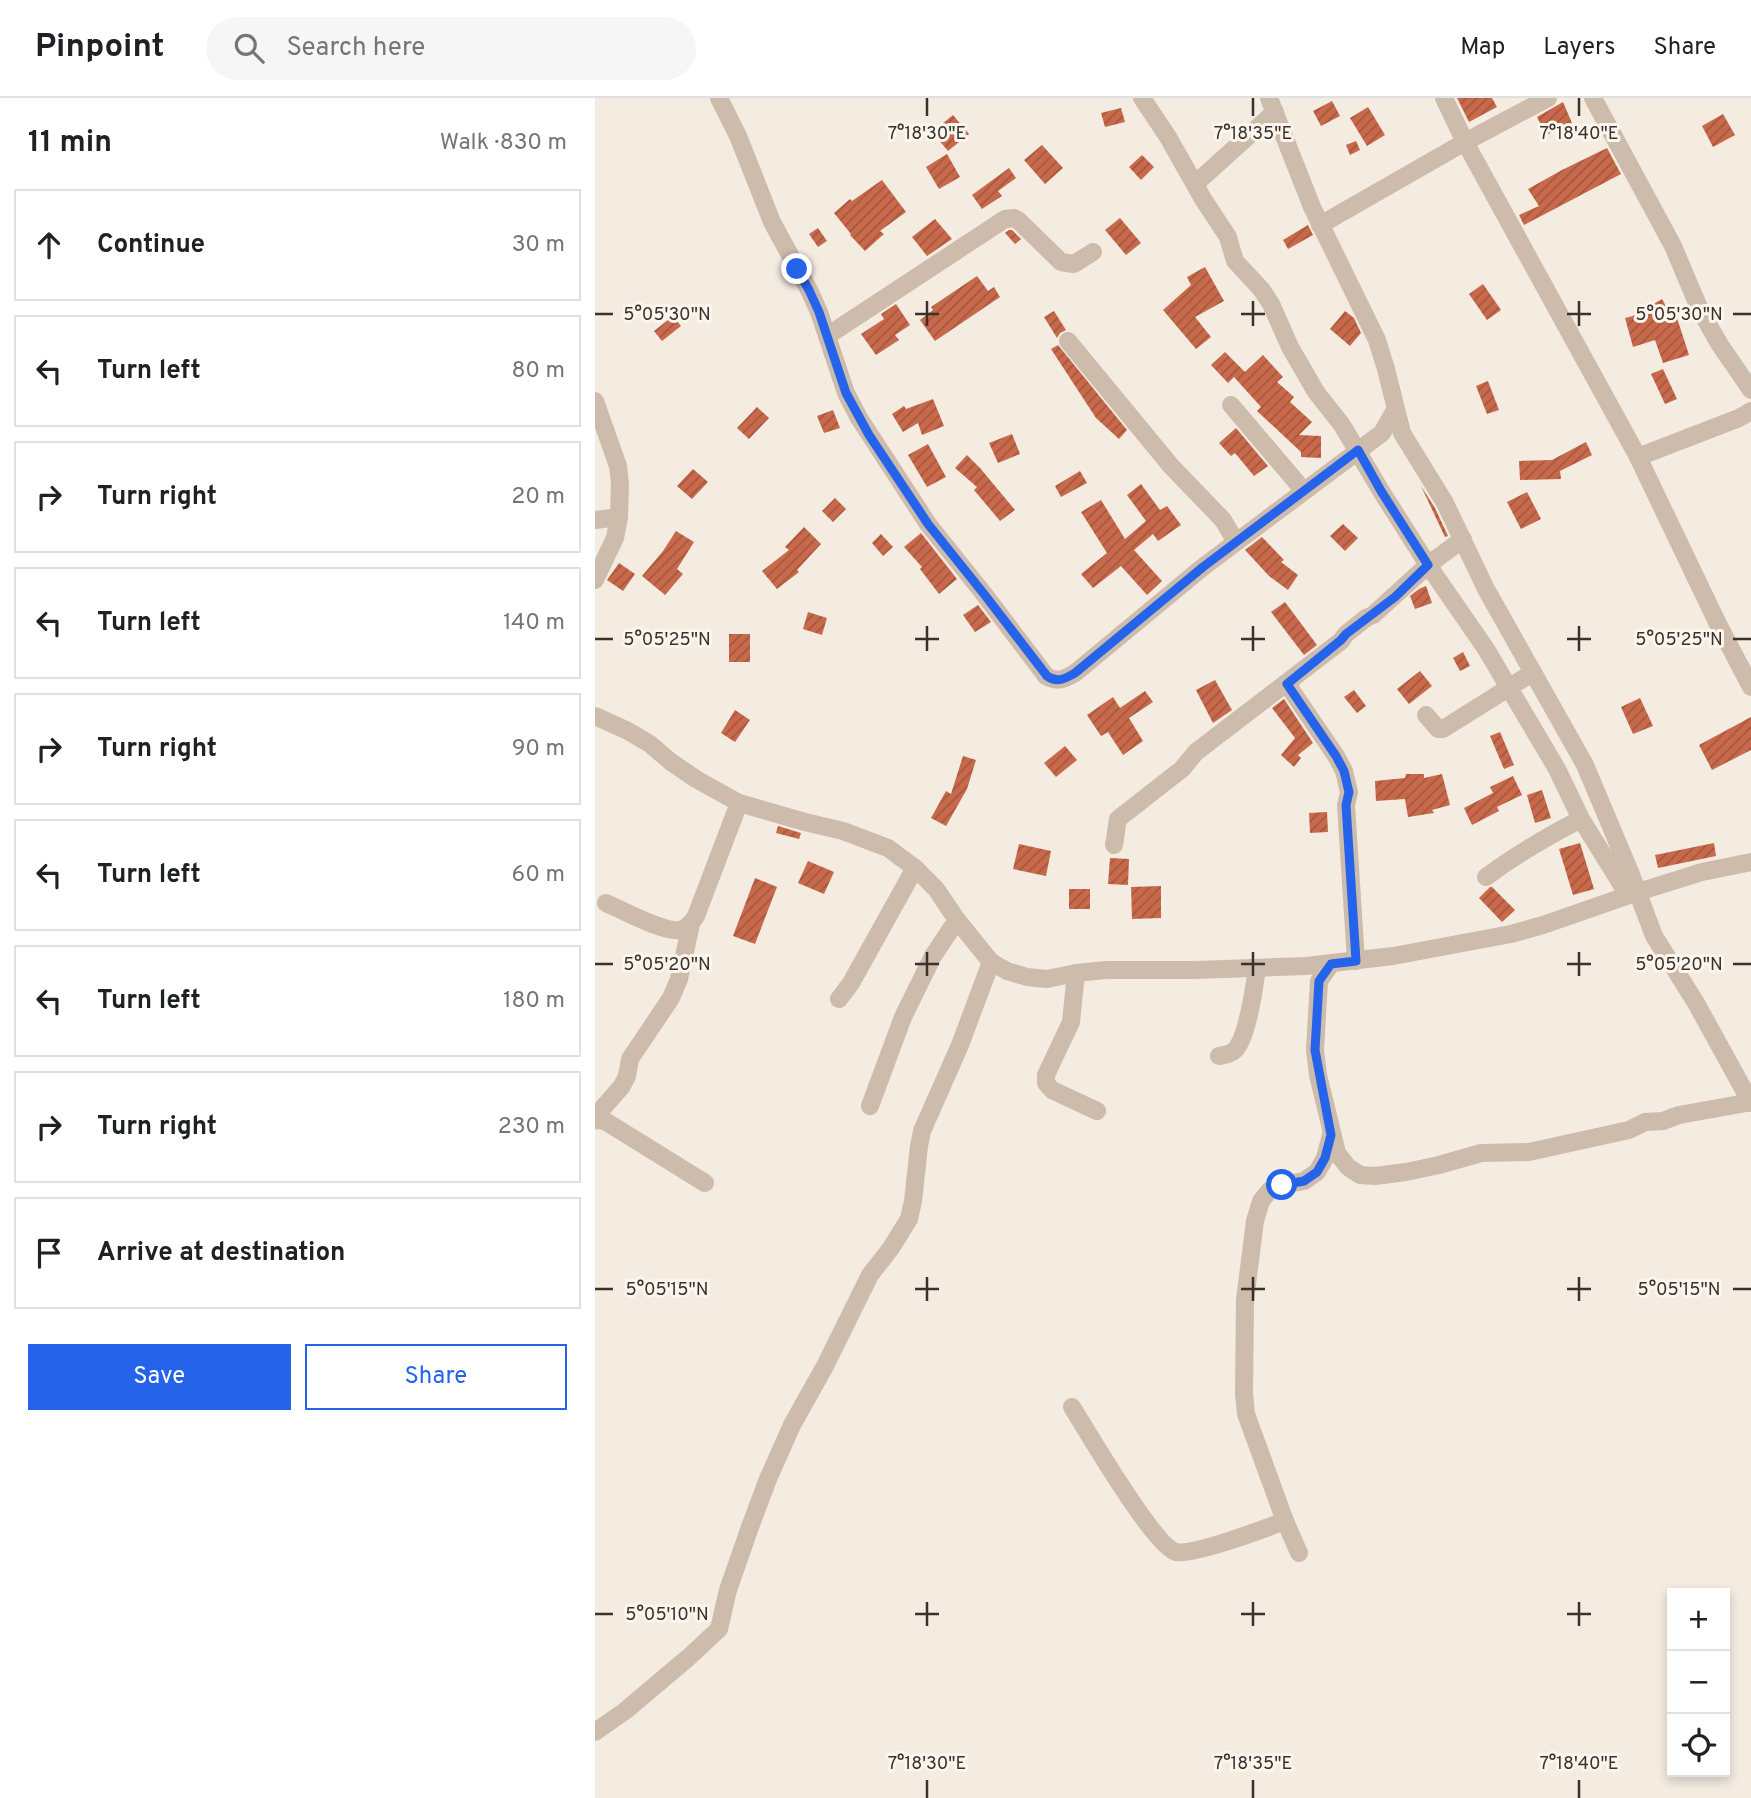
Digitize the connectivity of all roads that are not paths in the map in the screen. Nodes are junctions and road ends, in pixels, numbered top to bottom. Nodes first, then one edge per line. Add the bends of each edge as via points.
1 (719, 98) edge
2 (1142, 98) edge
3 (1444, 98) edge
4 (1548, 98) edge
5 (1593, 98) edge
6 (1272, 105) edge
7 (1465, 142) junction
8 (1195, 184) junction
9 (1320, 225) junction
10 (1093, 252) dead end
11 (827, 336) junction
12 (1068, 341) dead end
13 (1751, 390) edge
14 (595, 401) edge
15 (1230, 405) dead end
16 (1395, 410) junction
17 (1751, 411) edge
18 (1382, 433) junction
19 (1402, 433) junction
20 (1358, 450) junction
21 (1638, 457) junction
22 (1304, 491) junction
23 (619, 517) junction
24 (595, 520) edge
25 (1463, 539) junction
26 (1236, 542) junction
27 (1428, 565) junction
28 (595, 580) edge
29 (1532, 673) junction
30 (1287, 684) junction
31 (1509, 687) junction
32 (1751, 687) edge
33 (1426, 715) dead end
34 (595, 716) edge
35 (739, 803) junction
36 (1581, 819) junction
37 (1114, 845) dead end
38 (1751, 862) edge
39 (915, 868) junction
40 (1486, 877) dead end
41 (1633, 893) junction
42 (606, 903) dead end
43 (957, 920) junction
44 (691, 924) junction
45 (991, 961) junction
46 (1356, 961) junction
47 (1331, 964) junction
48 (1306, 966) junction
49 (1258, 968) junction
50 (1076, 973) junction
51 (1319, 981) junction
52 (839, 999) dead end
53 (1219, 1056) dead end
54 (1739, 1082) junction
55 (1751, 1102) edge
56 (1730, 1105) junction
57 (870, 1106) dead end
58 (1097, 1111) dead end
59 (595, 1118) edge
60 (1331, 1135) junction
61 (705, 1182) dead end
62 (1072, 1407) dead end
63 (1285, 1521) junction
64 (1299, 1553) dead end
65 (595, 1732) edge

1 - 11 street
2 - 8 street
3 - 7 street
4 - 7 street
5 - 13 street via 1674,246 1700,310
6 - 8 street
6 - 9 street
7 - 9 street
7 - 21 street
8 - 20 street via 1228,237 1235,261 1271,304 1307,376
9 - 16 street via 1377,340
10 - 11 street via 1074,264 1062,262 1018,220 1005,219
11 - 26 street via 846,393 869,435 928,524 1050,679 1064,680 1075,673
12 - 26 street via 1171,466 1223,520
14 - 23 street via 618,466
15 - 22 street
16 - 18 street
16 - 19 street
17 - 21 street
18 - 19 street
18 - 20 street
19 - 25 street
20 - 22 street
20 - 27 street
21 - 32 street
22 - 26 street
23 - 24 street
23 - 28 street via 615,538
25 - 27 street
25 - 29 street
27 - 30 street
27 - 31 street
29 - 31 street
29 - 41 street via 1600,797
30 - 37 street via 1196,752 1182,769 1118,819
30 - 46 street via 1336,756 1348,782
31 - 33 street via 1443,729
31 - 36 street
34 - 35 street via 650,744 696,779
35 - 39 street via 867,839
35 - 44 street
36 - 40 street via 1541,839
36 - 41 street
38 - 41 street
39 - 43 street
39 - 52 street
41 - 46 street via 1511,934
41 - 54 street
42 - 44 street via 676,931
43 - 45 street
43 - 57 street via 903,1017
44 - 59 street via 671,998 630,1059 622,1086
45 - 50 street via 1027,977 1047,979
45 - 65 street via 922,1131 909,1219 870,1275 792,1425 750,1527 719,1629
46 - 47 street
47 - 48 street
47 - 51 street
48 - 49 street
48 - 51 street
49 - 50 street
49 - 53 street via 1239,1043
50 - 58 street via 1071,1022 1046,1083
51 - 60 street via 1315,1050
54 - 55 street
54 - 56 street
55 - 56 street
56 - 60 street via 1529,1152 1481,1153 1375,1176 1360,1175 1348,1167
59 - 61 street
60 - 63 street via 1317,1172 1304,1181 1269,1191 1261,1201 1245,1300 1246,1414
62 - 63 street via 1142,1518 1176,1552
63 - 64 street

